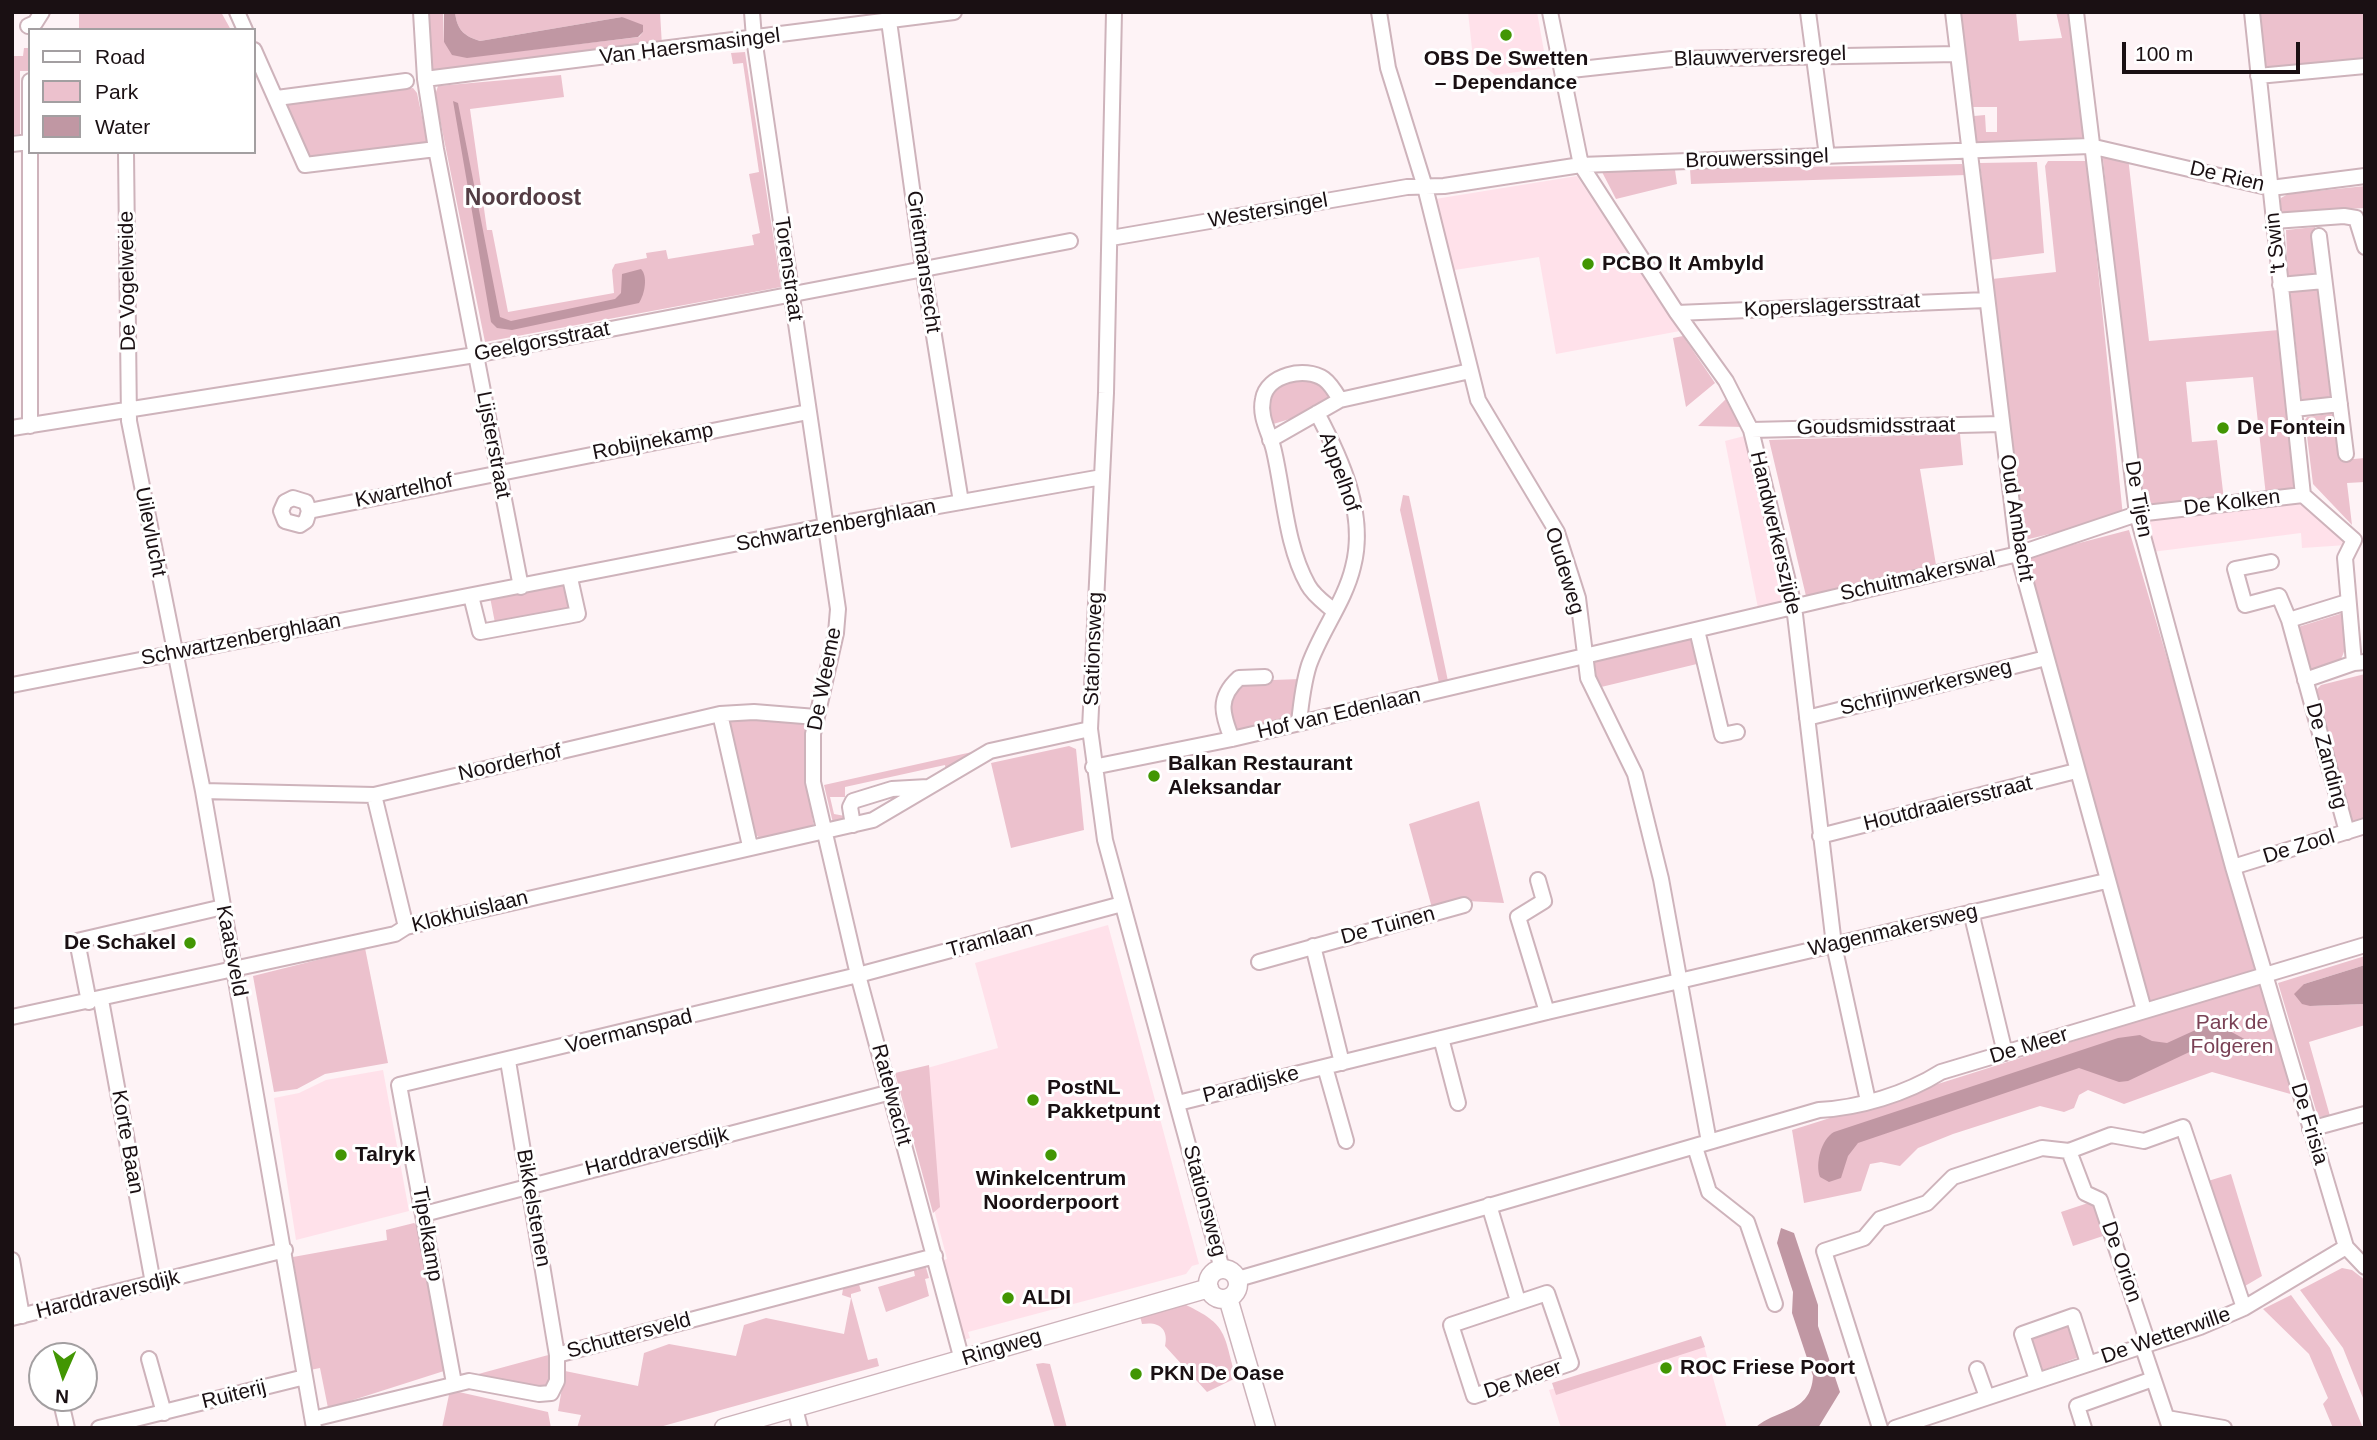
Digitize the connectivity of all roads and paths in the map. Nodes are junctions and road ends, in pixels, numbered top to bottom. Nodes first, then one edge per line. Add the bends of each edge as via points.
1 (42, 12) edge
2 (237, 12) edge
3 (421, 12) edge
4 (752, 12) edge
5 (954, 12) edge
6 (1114, 12) edge
7 (1379, 12) edge
8 (1550, 12) edge
9 (1808, 12) edge
10 (1952, 12) edge
11 (2076, 12) edge
12 (2252, 12) edge
13 (889, 22) junction
14 (28, 26) dead end
15 (244, 28) edge
16 (754, 38) junction
17 (1958, 54) junction
18 (1814, 55) junction
19 (256, 57) edge
20 (2365, 66) edge
21 (1562, 71) junction
22 (2258, 76) junction
23 (425, 79) junction
24 (406, 81) dead end
25 (278, 98) junction
26 (2090, 146) junction
27 (436, 149) junction
28 (1969, 151) junction
29 (29, 154) edge
30 (126, 154) edge
31 (1827, 156) junction
32 (1581, 165) junction
33 (2365, 176) edge
34 (1425, 187) junction
35 (2271, 188) junction
36 (2274, 220) junction
37 (2319, 236) dead end
38 (1111, 238) junction
39 (1070, 240) dead end
40 (2365, 247) edge
41 (922, 268) junction
42 (2324, 281) junction
43 (2280, 285) junction
44 (792, 293) junction
45 (1986, 300) junction
46 (1677, 313) junction
47 (475, 355) junction
48 (1470, 371) junction
49 (1340, 400) junction
50 (2340, 404) junction
51 (130, 410) junction
52 (2294, 410) junction
53 (808, 412) junction
54 (1317, 413) junction
55 (2001, 424) junction
56 (30, 426) junction
57 (12, 428) edge
58 (1751, 430) junction
59 (1270, 440) junction
60 (2346, 454) dead end
61 (498, 472) junction
62 (1102, 477) junction
63 (2303, 495) junction
64 (961, 502) junction
65 (309, 511) dead end
66 (2137, 514) junction
67 (826, 526) junction
68 (2359, 542) edge
69 (2018, 554) junction
70 (2271, 562) dead end
71 (570, 578) junction
72 (522, 587) junction
73 (471, 596) junction
74 (2347, 602) junction
75 (1794, 606) junction
76 (1334, 611) junction
77 (2289, 620) junction
78 (1697, 630) junction
79 (177, 653) junction
80 (1584, 656) junction
81 (2046, 658) junction
82 (2359, 663) edge
83 (1265, 677) dead end
84 (2305, 680) junction
85 (12, 685) edge
86 (720, 714) junction
87 (816, 718) junction
88 (1807, 718) junction
89 (1299, 723) junction
90 (1090, 729) junction
91 (1737, 732) dead end
92 (1232, 739) junction
93 (1093, 767) junction
94 (2076, 771) junction
95 (930, 787) junction
96 (203, 792) junction
97 (374, 795) junction
98 (853, 825) junction
99 (2365, 826) edge
100 (825, 830) junction
101 (2347, 832) junction
102 (1820, 836) junction
103 (750, 846) junction
104 (2233, 867) junction
105 (1538, 880) dead end
106 (2106, 880) junction
107 (1122, 904) junction
108 (1464, 905) dead end
109 (223, 907) junction
110 (1971, 912) junction
111 (406, 927) junction
112 (1834, 945) junction
113 (2365, 945) edge
114 (1313, 946) junction
115 (1259, 962) dead end
116 (235, 971) junction
117 (2264, 974) junction
118 (858, 975) junction
119 (1679, 981) junction
120 (95, 1001) junction
121 (2144, 1010) junction
122 (1546, 1012) junction
123 (12, 1017) edge
124 (1441, 1038) junction
125 (2005, 1053) junction
126 (508, 1061) junction
127 (1342, 1063) junction
128 (1325, 1067) junction
129 (399, 1085) joint
130 (891, 1092) junction
131 (1868, 1101) junction
132 (1178, 1103) junction
133 (1458, 1103) dead end
134 (2365, 1114) edge
135 (2310, 1129) junction
136 (1346, 1141) dead end
137 (1702, 1144) junction
138 (2069, 1151) junction
139 (529, 1185) junction
140 (1489, 1205) junction
141 (424, 1214) junction
142 (2346, 1247) junction
143 (285, 1250) junction
144 (935, 1256) junction
145 (12, 1261) edge
146 (2365, 1268) edge
147 (1222, 1269) junction
148 (1238, 1279) junction
149 (153, 1283) junction
150 (1209, 1288) junction
151 (1228, 1298) junction
152 (1518, 1301) junction
153 (1775, 1304) dead end
154 (2244, 1308) junction
155 (17, 1317) edge
156 (2145, 1344) junction
157 (557, 1355) junction
158 (149, 1359) dead end
159 (962, 1360) junction
160 (2088, 1363) junction
161 (1977, 1369) dead end
162 (305, 1377) junction
163 (2153, 1379) junction
164 (2037, 1380) junction
165 (454, 1383) junction
166 (1987, 1397) junction
167 (795, 1408) junction
168 (164, 1413) junction
169 (314, 1423) edge
170 (2169, 1423) edge
171 (99, 1428) edge
172 (723, 1428) edge
173 (800, 1428) edge
174 (1266, 1428) edge
175 (1880, 1428) edge
176 (1895, 1428) edge
177 (2084, 1428) edge
178 (2224, 1428) edge

1 - 14 street
2 - 15 street
3 - 23 street, Lijsterstraat
4 - 16 street, Torenstraat
5 - 13 street, Van Haersmasingel
6 - 38 street, Stationsweg
7 - 34 street, Oudeweg via 1388,68
8 - 21 street, Handwerkerszijde
9 - 18 street
10 - 17 street, Oud Ambacht
11 - 26 street, De Tijen
12 - 22 street, 't Swin
13 - 16 street, Van Haersmasingel
13 - 41 street, Grietmansrecht
16 - 23 street, Van Haersmasingel
16 - 44 street, Torenstraat
17 - 18 street, Blauwverversregel
17 - 28 street, Oud Ambacht
18 - 21 street, Blauwverversregel via 1672,59
18 - 31 street
19 - 25 street
20 - 22 street
21 - 32 street, Handwerkerszijde
22 - 35 street, 't Swin
23 - 27 street, Lijsterstraat
24 - 25 street
25 - 27 street via 305,166
26 - 28 street, Brouwerssingel
26 - 35 street, De Rien
26 - 66 street, De Tijen
27 - 47 street, Lijsterstraat
28 - 31 street, Brouwerssingel
28 - 45 street, Oud Ambacht
29 - 56 street
30 - 51 street, De Vogelweide
31 - 32 street, Brouwerssingel
32 - 34 street, Brouwerssingel
32 - 46 street, Handwerkerszijde
33 - 35 street, De Rien
34 - 38 street, Westersingel
34 - 48 street, Oudeweg
35 - 36 street, 't Swin
36 - 40 street via 2356,218
36 - 43 street, 't Swin
37 - 42 street, 't Swin
38 - 62 street, Stationsweg
39 - 41 street, Geelgorsstraat
41 - 44 street, Geelgorsstraat
41 - 64 street, Grietmansrecht
42 - 43 street, 't Swin
42 - 50 street, 't Swin
43 - 52 street, 't Swin
44 - 47 street, Geelgorsstraat
44 - 53 street, Torenstraat
45 - 46 street, Koperslagersstraat
45 - 55 street, Oud Ambacht
46 - 58 street, Handwerkerszijde via 1726,382
47 - 51 street, Geelgorsstraat
47 - 61 street, Lijsterstraat
48 - 49 street, Appelhof
48 - 80 street, Oudeweg via 1478,400 1557,532 1577,598
49 - 54 street, Appelhof
49 - 59 street, Appelhof via 1324,379 1308,373 1274,381 1262,402
50 - 52 street
50 - 60 street, 't Swin
51 - 56 street, Geelgorsstraat
51 - 79 street, Uilevlucht via 136,461
52 - 63 street, 't Swin
53 - 61 street, Robijnekamp
53 - 67 street, Torenstraat
54 - 59 street, Appelhof
54 - 76 street, Appelhof via 1349,488 1357,525 1353,568
55 - 58 street, Goudsmidsstraat
55 - 69 street, Oud Ambacht
56 - 57 street, Geelgorsstraat
58 - 75 street, Handwerkerszijde
59 - 76 street, Appelhof via 1303,574 1314,594
61 - 65 street, Kwartelhof
61 - 72 street, Lijsterstraat
62 - 64 street, Schwartzenberghlaan
62 - 90 street, Stationsweg
63 - 66 street, De Kolken
63 - 68 street, De Kolken
64 - 67 street, Schwartzenberghlaan
66 - 69 street, Schuitmakerswal
66 - 104 street, De Tijen
67 - 71 street, Schwartzenberghlaan
67 - 87 street, De Weeme via 837,621
68 - 74 street, De Kolken via 2345,558
69 - 75 street, Schuitmakerswal
69 - 81 street, Oud Ambacht
70 - 77 street, De Zanding via 2235,569 2245,605 2279,596
71 - 72 street, Schwartzenberghlaan
71 - 73 street via 578,614 480,632
72 - 73 street, Schwartzenberghlaan
73 - 79 street, Schwartzenberghlaan
74 - 77 street
74 - 82 street, De Kolken
75 - 78 street, Schuitmakerswal
75 - 88 street, Handwerkerszijde
76 - 89 street, Appelhof via 1310,664
77 - 84 street, De Zanding
78 - 80 street, Schuitmakerswal
78 - 91 street via 1722,735
79 - 85 street, Schwartzenberghlaan
79 - 96 street, Kaatsveld
80 - 89 street, Hof van Edenlaan
80 - 119 street, Oudeweg via 1588,678 1635,774 1661,879
81 - 88 street, Schrijnwerkersweg
81 - 94 street, Oud Ambacht
82 - 84 street, De Zanding
83 - 92 street via 1239,678 1225,693 1221,707
84 - 101 street, De Zanding
86 - 87 street, Noorderhof
86 - 97 street, Noorderhof
86 - 103 street
87 - 100 street, De Weeme via 811,768
88 - 102 street, Handwerkerszijde
89 - 92 street, Hof van Edenlaan
90 - 93 street, Stationsweg
90 - 95 street, Klokhuislaan via 1000,748
92 - 93 street, Hof van Edenlaan
93 - 107 street, Stationsweg
94 - 102 street, Houtdraaiersstraat
94 - 106 street, Oud Ambacht
95 - 98 street, Klokhuislaan via 887,813
95 - 98 street, Klokhuislaan via 892,789 853,801
96 - 97 street, Noorderhof
96 - 109 street, Kaatsveld
97 - 111 street
98 - 100 street, Klokhuislaan
99 - 101 street, De Zool
100 - 103 street, Klokhuislaan
100 - 118 street, Ratelwacht
101 - 104 street, De Zool
102 - 112 street, Handwerkerszijde
103 - 111 street, Klokhuislaan
104 - 117 street, De Tijen
105 - 122 street via 1544,901 1518,917
106 - 110 street, Wagenmakersweg
106 - 121 street, Oud Ambacht
107 - 118 street, Tramlaan
107 - 132 street, Stationsweg
108 - 114 street, De Tuinen
109 - 116 street, Kaatsveld
109 - 120 street via 78,941
110 - 112 street, Wagenmakersweg
110 - 125 street
111 - 116 street, Klokhuislaan via 395,934
112 - 119 street, Wagenmakersweg
112 - 131 street, Handwerkerszijde
113 - 117 street, De Meer
114 - 115 street, De Tuinen
114 - 127 street, De Tuinen
116 - 120 street, Klokhuislaan
116 - 143 street, Kaatsveld
117 - 121 street, De Meer
117 - 135 street, De Frisia
118 - 126 street, Voermanspad
118 - 130 street, Ratelwacht
119 - 122 street, Paradijske
119 - 137 street, Oudeweg
120 - 123 street, Klokhuislaan
120 - 149 street, Korte Baan
121 - 125 street, De Meer
122 - 124 street, Paradijske
124 - 127 street, Paradijske
124 - 133 street
125 - 131 street, De Meer
126 - 129 street, Voermanspad
126 - 139 street, Bikkelstenen
127 - 128 street, Paradijske
128 - 132 street, Paradijske
128 - 136 street, Paradijske
129 - 141 street, Tipelkamp
130 - 139 street, Harddraversdijk
130 - 144 street, Ratelwacht
131 - 137 street, De Meer via 1819,1110
132 - 147 street, Stationsweg
134 - 135 street
135 - 142 street, De Frisia
137 - 140 street, De Meer
137 - 153 street via 1709,1192 1747,1222
138 - 154 street, De Wetterwille via 2111,1135 2144,1141 2183,1128
138 - 156 street, De Orion via 2085,1193 2100,1200
138 - 175 street via 2042,1148 1953,1177 1927,1203 1880,1219 1864,1238 1824,1251
139 - 141 street, Harddraversdijk
139 - 157 street, Bikkelstenen
140 - 148 street, De Meer
140 - 152 street
141 - 165 street, Tipelkamp
142 - 146 street, De Frisia
142 - 154 street, De Wetterwille
143 - 149 street, Harddraversdijk
143 - 162 street, Schuttersveld
144 - 157 street, Schuttersveld
144 - 159 street, Ratelwacht
145 - 155 street
147 - 148 main road via 1232,1271
147 - 150 main road via 1211,1275
148 - 151 main road via 1235,1294
149 - 155 street, Harddraversdijk
150 - 151 main road via 1220,1299
150 - 159 main road, Ringweg
151 - 174 main road
152 - 152 street, De Meer via 1547,1293 1571,1363 1474,1396 1451,1325
154 - 156 street, De Wetterwille
156 - 160 street, De Wetterwille
156 - 163 street, De Orion
157 - 165 street, Schuttersveld via 558,1381 551,1393 479,1381
158 - 168 street
159 - 167 main road, Ringweg
160 - 164 street, De Wetterwille
160 - 164 street, De Wetterwille via 2073,1316 2022,1334
161 - 166 street
162 - 168 street, Ruiterij
162 - 169 street, Schuttersveld
163 - 170 street, De Orion
163 - 177 street via 2077,1406
164 - 166 street, De Wetterwille
165 - 169 street, Schuttersveld
166 - 176 street, De Wetterwille
167 - 172 main road, Ringweg
167 - 173 street
168 - 171 street, Ruiterij
170 - 178 street

